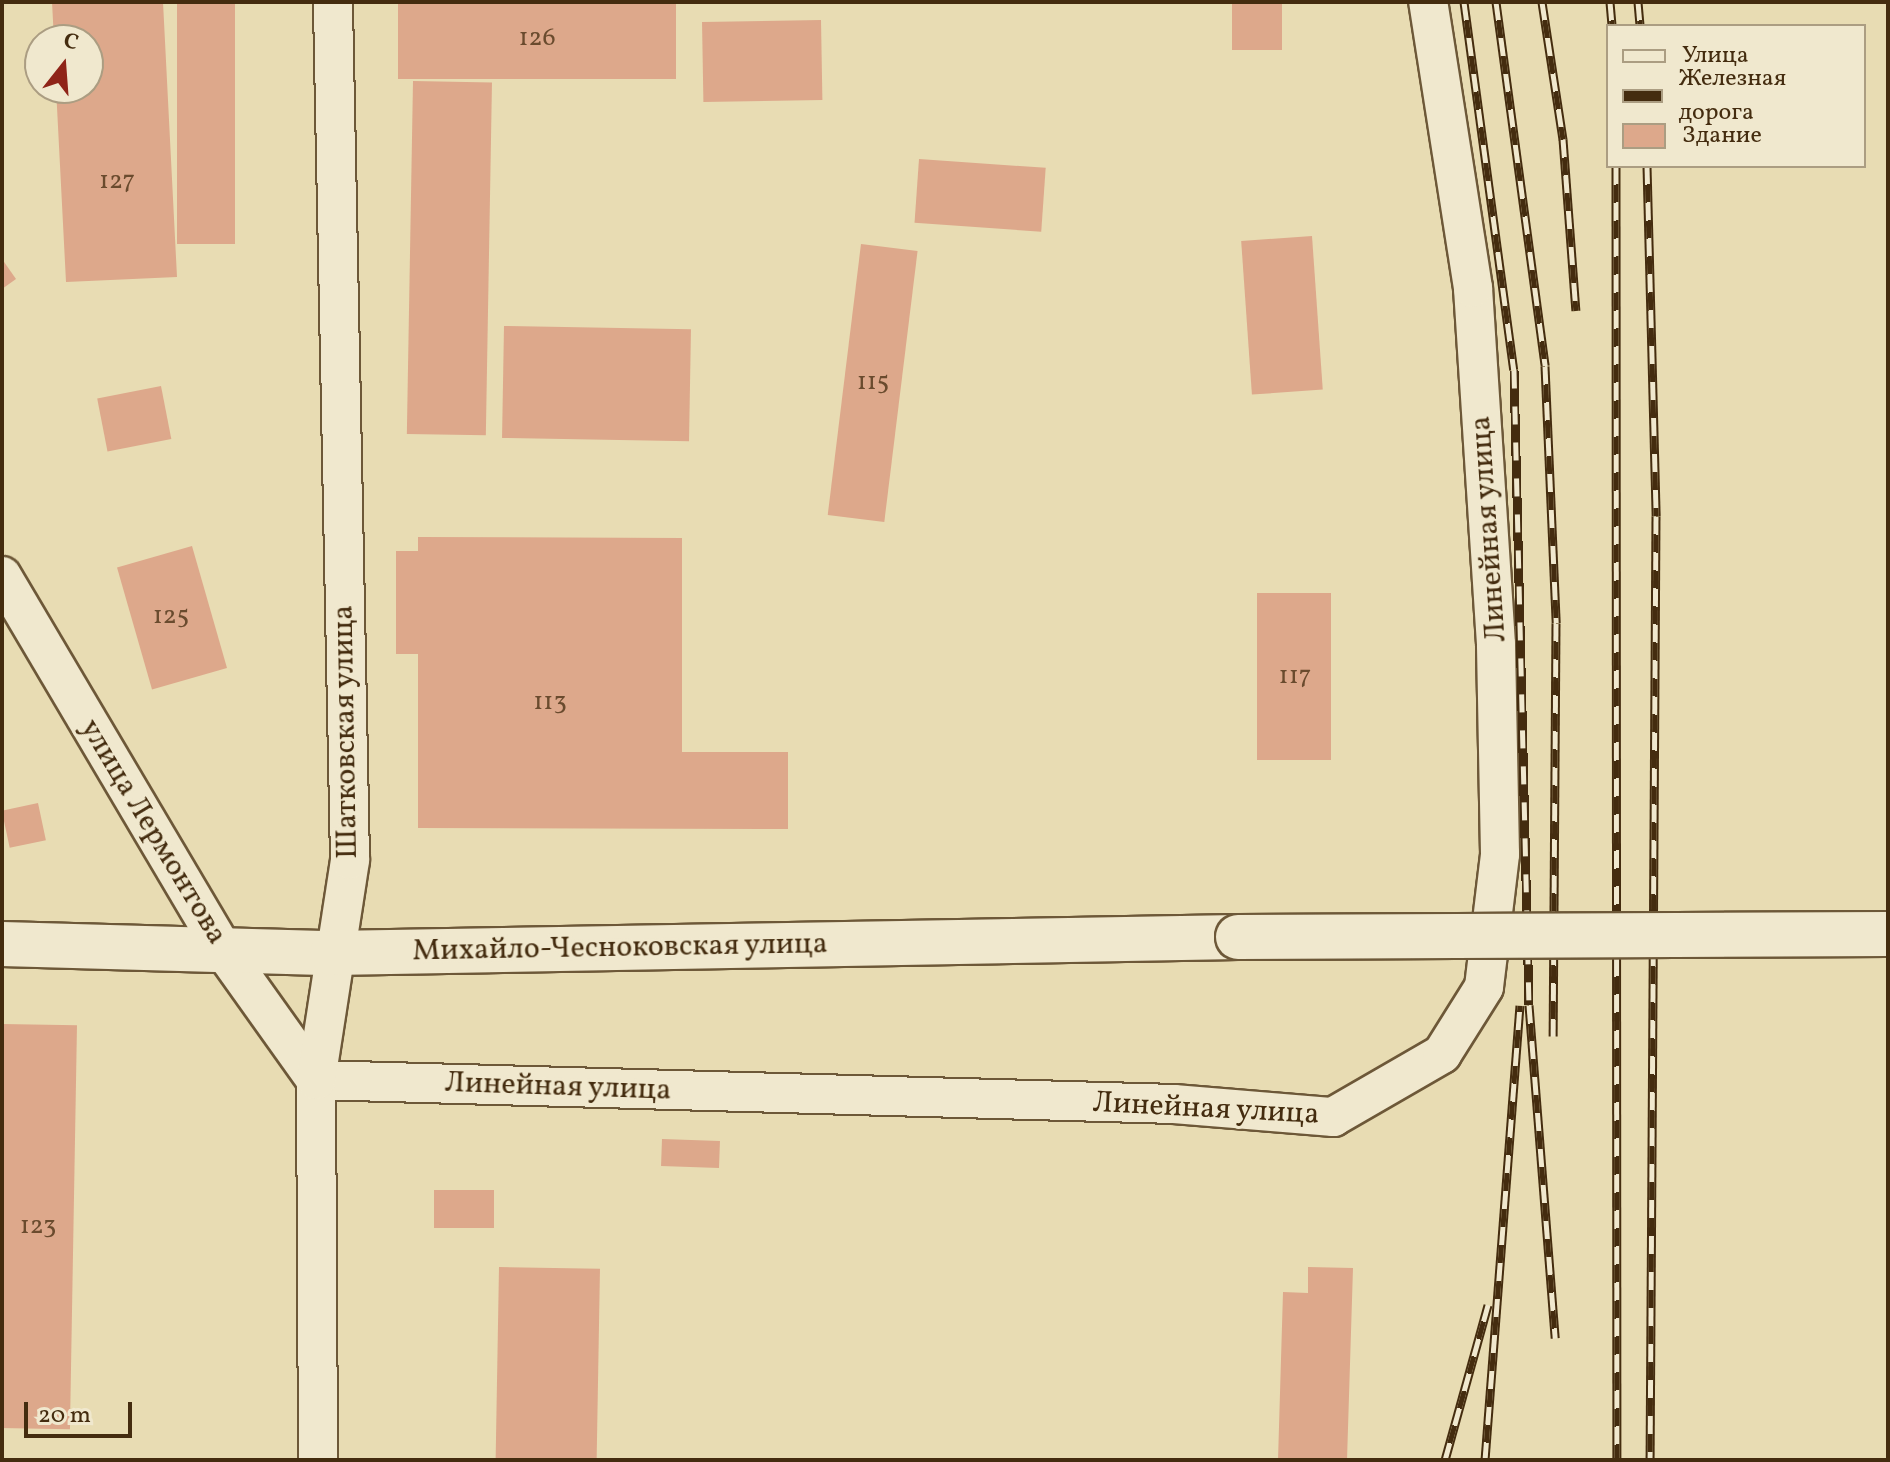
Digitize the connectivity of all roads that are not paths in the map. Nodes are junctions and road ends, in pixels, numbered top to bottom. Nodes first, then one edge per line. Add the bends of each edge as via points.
1 (333, 2) edge
2 (1428, 2) edge
3 (2, 576) edge
4 (1888, 934) edge
5 (2, 944) edge
6 (221, 947) junction
7 (332, 953) junction
8 (316, 1080) junction
9 (318, 1460) edge

1 - 7 street, Шатковская улица via 350,860
2 - 8 street, Линейная улица via 1473,288 1499,809 1484,987 1442,1054 1333,1117 1174,1104
3 - 6 street, улица Лермонтова
4 - 7 street, Михайло-Чесноковская улица, bridge via 1238,937
5 - 6 street, Михайло-Чесноковская улица
6 - 7 street, Михайло-Чесноковская улица
6 - 8 street, улица Лермонтова
7 - 8 street, Шатковская улица
8 - 9 street, Шатковская улица

